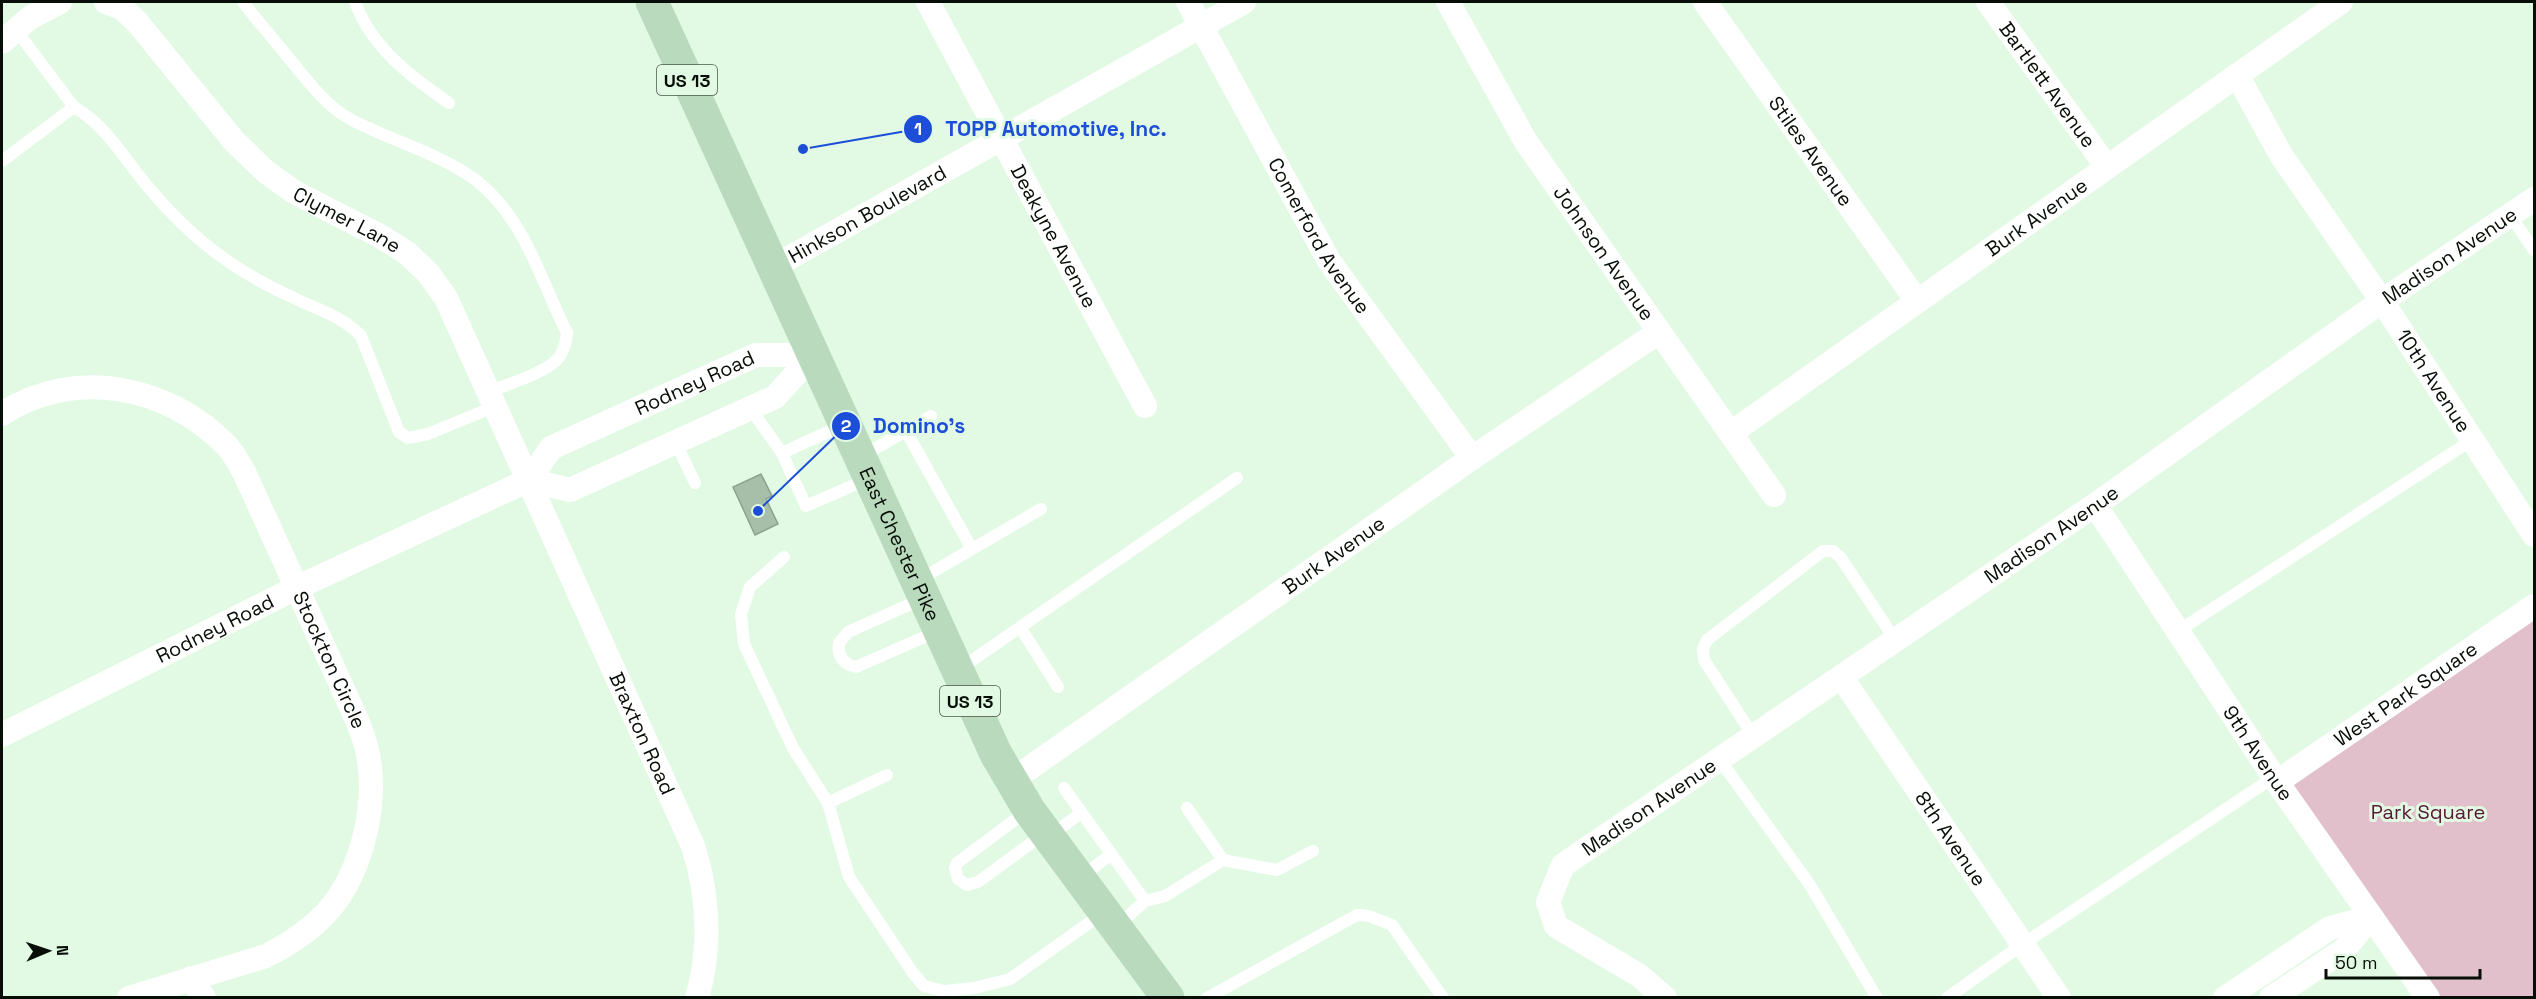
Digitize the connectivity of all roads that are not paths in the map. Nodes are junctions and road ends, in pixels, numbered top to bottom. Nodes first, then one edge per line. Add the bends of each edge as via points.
1 (60, 2) edge
2 (106, 2) edge
3 (243, 2) edge
4 (355, 2) edge
5 (652, 2) edge
6 (928, 2) edge
7 (1188, 2) edge
8 (1244, 2) edge
9 (1448, 2) edge
10 (1705, 2) edge
11 (1988, 2) edge
12 (2336, 3) edge
13 (1202, 25) junction
14 (9, 36) edge
15 (2237, 75) junction
16 (449, 103) dead end
17 (74, 107) junction
18 (1002, 140) junction
19 (2, 161) edge
20 (2107, 167) junction
21 (2535, 199) edge
22 (2510, 215) junction
23 (2535, 250) edge
24 (773, 267) junction
25 (1917, 301) junction
26 (2382, 301) junction
27 (1659, 332) junction
28 (813, 355) junction
29 (492, 399) junction
30 (1144, 406) dead end
31 (750, 408) junction
32 (2, 414) edge
33 (932, 416) dead end
34 (844, 424) junction
35 (906, 431) junction
36 (1731, 433) junction
37 (2472, 440) junction
38 (676, 443) junction
39 (782, 453) junction
40 (1472, 458) junction
41 (864, 468) junction
42 (1237, 478) dead end
43 (529, 480) junction
44 (695, 483) dead end
45 (1774, 495) dead end
46 (2096, 505) junction
47 (1041, 509) dead end
48 (2535, 535) edge
49 (972, 549) junction
50 (784, 557) dead end
51 (296, 588) junction
52 (920, 590) junction
53 (2535, 606) edge
54 (1020, 627) junction
55 (938, 631) junction
56 (2178, 631) junction
57 (1896, 641) junction
58 (957, 670) junction
59 (1842, 678) junction
60 (1058, 687) dead end
61 (2, 735) edge
62 (1754, 737) junction
63 (1720, 759) junction
64 (887, 775) dead end
65 (2275, 779) junction
66 (1011, 781) junction
67 (1064, 788) dead end
68 (828, 803) junction
69 (1187, 808) dead end
70 (1081, 813) junction
71 (1041, 826) junction
72 (1313, 851) dead end
73 (1110, 855) junction
74 (1223, 860) junction
75 (1079, 878) junction
76 (1145, 901) junction
77 (2371, 916) junction
78 (1114, 925) junction
79 (2023, 944) junction
80 (197, 988) edge
81 (129, 998) edge
82 (697, 998) edge
83 (1168, 998) edge
84 (1207, 998) edge
85 (1443, 998) edge
86 (1665, 998) edge
87 (1877, 998) edge
88 (1947, 998) edge
89 (2060, 998) edge
90 (2224, 998) edge
91 (2271, 998) edge
92 (2428, 998) edge

1 - 14 street
2 - 29 street, Clymer Lane via 122,8 137,22 234,141 265,171 294,192 408,253 428,273 446,298
3 - 29 lane via 332,106 477,181 530,246 567,333 565,344 552,365
4 - 16 lane via 383,50 411,77
5 - 24 main road, East Chester Pike / US 13
6 - 18 street, Deakyne Avenue
7 - 13 street, Comerford Avenue
8 - 13 street, Hinkson Boulevard
9 - 27 street, Johnson Avenue via 1526,142
10 - 25 street, Stiles Avenue
11 - 20 street, Bartlett Avenue
12 - 15 street, Burk Avenue
13 - 18 street, Hinkson Boulevard
13 - 40 street, Comerford Avenue via 1329,261
14 - 17 lane
15 - 20 street, Burk Avenue
15 - 26 street, 10th Avenue via 2282,155
17 - 19 lane
17 - 29 lane via 104,130 149,188 221,257 349,324 361,336 399,432 408,438 428,434
18 - 24 street, Hinkson Boulevard
18 - 30 street, Deakyne Avenue
20 - 25 street, Burk Avenue
21 - 22 street, Madison Avenue
22 - 23 lane
22 - 26 street, Madison Avenue
24 - 28 main road, East Chester Pike / US 13
25 - 36 street, Burk Avenue
26 - 37 street, 10th Avenue
26 - 46 street, Madison Avenue
27 - 36 street, Johnson Avenue
27 - 40 street, Burk Avenue
28 - 31 street via 775,398
28 - 34 main road, East Chester Pike / US 13
28 - 43 street, Rodney Road via 756,355 551,448
29 - 43 street, Clymer Lane
31 - 38 street
31 - 39 lane
32 - 51 street, Stockton Circle via 33,398 94,385 158,399 182,411 228,448 244,472
33 - 35 lane
34 - 39 lane
34 - 41 main road, East Chester Pike / US 13
35 - 41 lane
35 - 49 lane
36 - 45 street, Johnson Avenue
37 - 48 street, 10th Avenue
37 - 56 lane
38 - 43 street via 570,490
38 - 44 lane
39 - 41 lane via 806,506
40 - 66 street, Burk Avenue
41 - 52 main road, East Chester Pike / US 13
42 - 54 lane
43 - 51 street, Rodney Road
43 - 82 street, Braxton Road via 693,846 702,875 708,929 706,961
46 - 56 street, 9th Avenue
46 - 57 street, Madison Avenue
47 - 49 lane
49 - 52 lane
50 - 68 lane via 750,587 741,614 744,644 793,748
51 - 61 street, Rodney Road
51 - 80 street, Stockton Circle via 368,752 367,826 359,857 336,902 320,920 266,956
52 - 55 main road, East Chester Pike / US 13
52 - 55 lane via 848,632 839,643 839,656 849,666 863,665
53 - 65 street, West Park Square
54 - 58 lane
54 - 60 lane
55 - 58 main road, East Chester Pike / US 13
56 - 65 street, 9th Avenue
57 - 59 street, Madison Avenue
57 - 62 lane via 1841,558 1833,551 1823,551 1707,640 1703,649 1704,660
58 - 66 main road, East Chester Pike / US 13
59 - 62 street, Madison Avenue
59 - 79 street, 8th Avenue
62 - 63 street, Madison Avenue
63 - 86 street, Madison Avenue via 1563,865 1548,902 1556,926 1640,976
63 - 87 lane via 1810,885
64 - 68 lane
65 - 77 street, 9th Avenue
65 - 79 lane
66 - 71 main road, East Chester Pike / US 13
67 - 70 lane
68 - 78 lane via 849,877 924,986 944,990 974,988 1010,979
69 - 74 lane
70 - 71 lane
70 - 73 lane
71 - 71 lane via 961,859 955,868 958,879 967,885 978,882
71 - 75 main road, East Chester Pike / US 13
72 - 74 lane via 1277,870
73 - 75 lane
73 - 76 lane
74 - 76 lane via 1165,896
75 - 78 main road, East Chester Pike / US 13
76 - 78 lane
77 - 90 street via 2331,928
77 - 91 street via 2344,950
77 - 92 street, 9th Avenue
78 - 83 main road, US 13
79 - 88 lane
79 - 89 street, 8th Avenue
80 - 81 street, Stockton Circle
84 - 85 lane via 1357,915 1392,925

